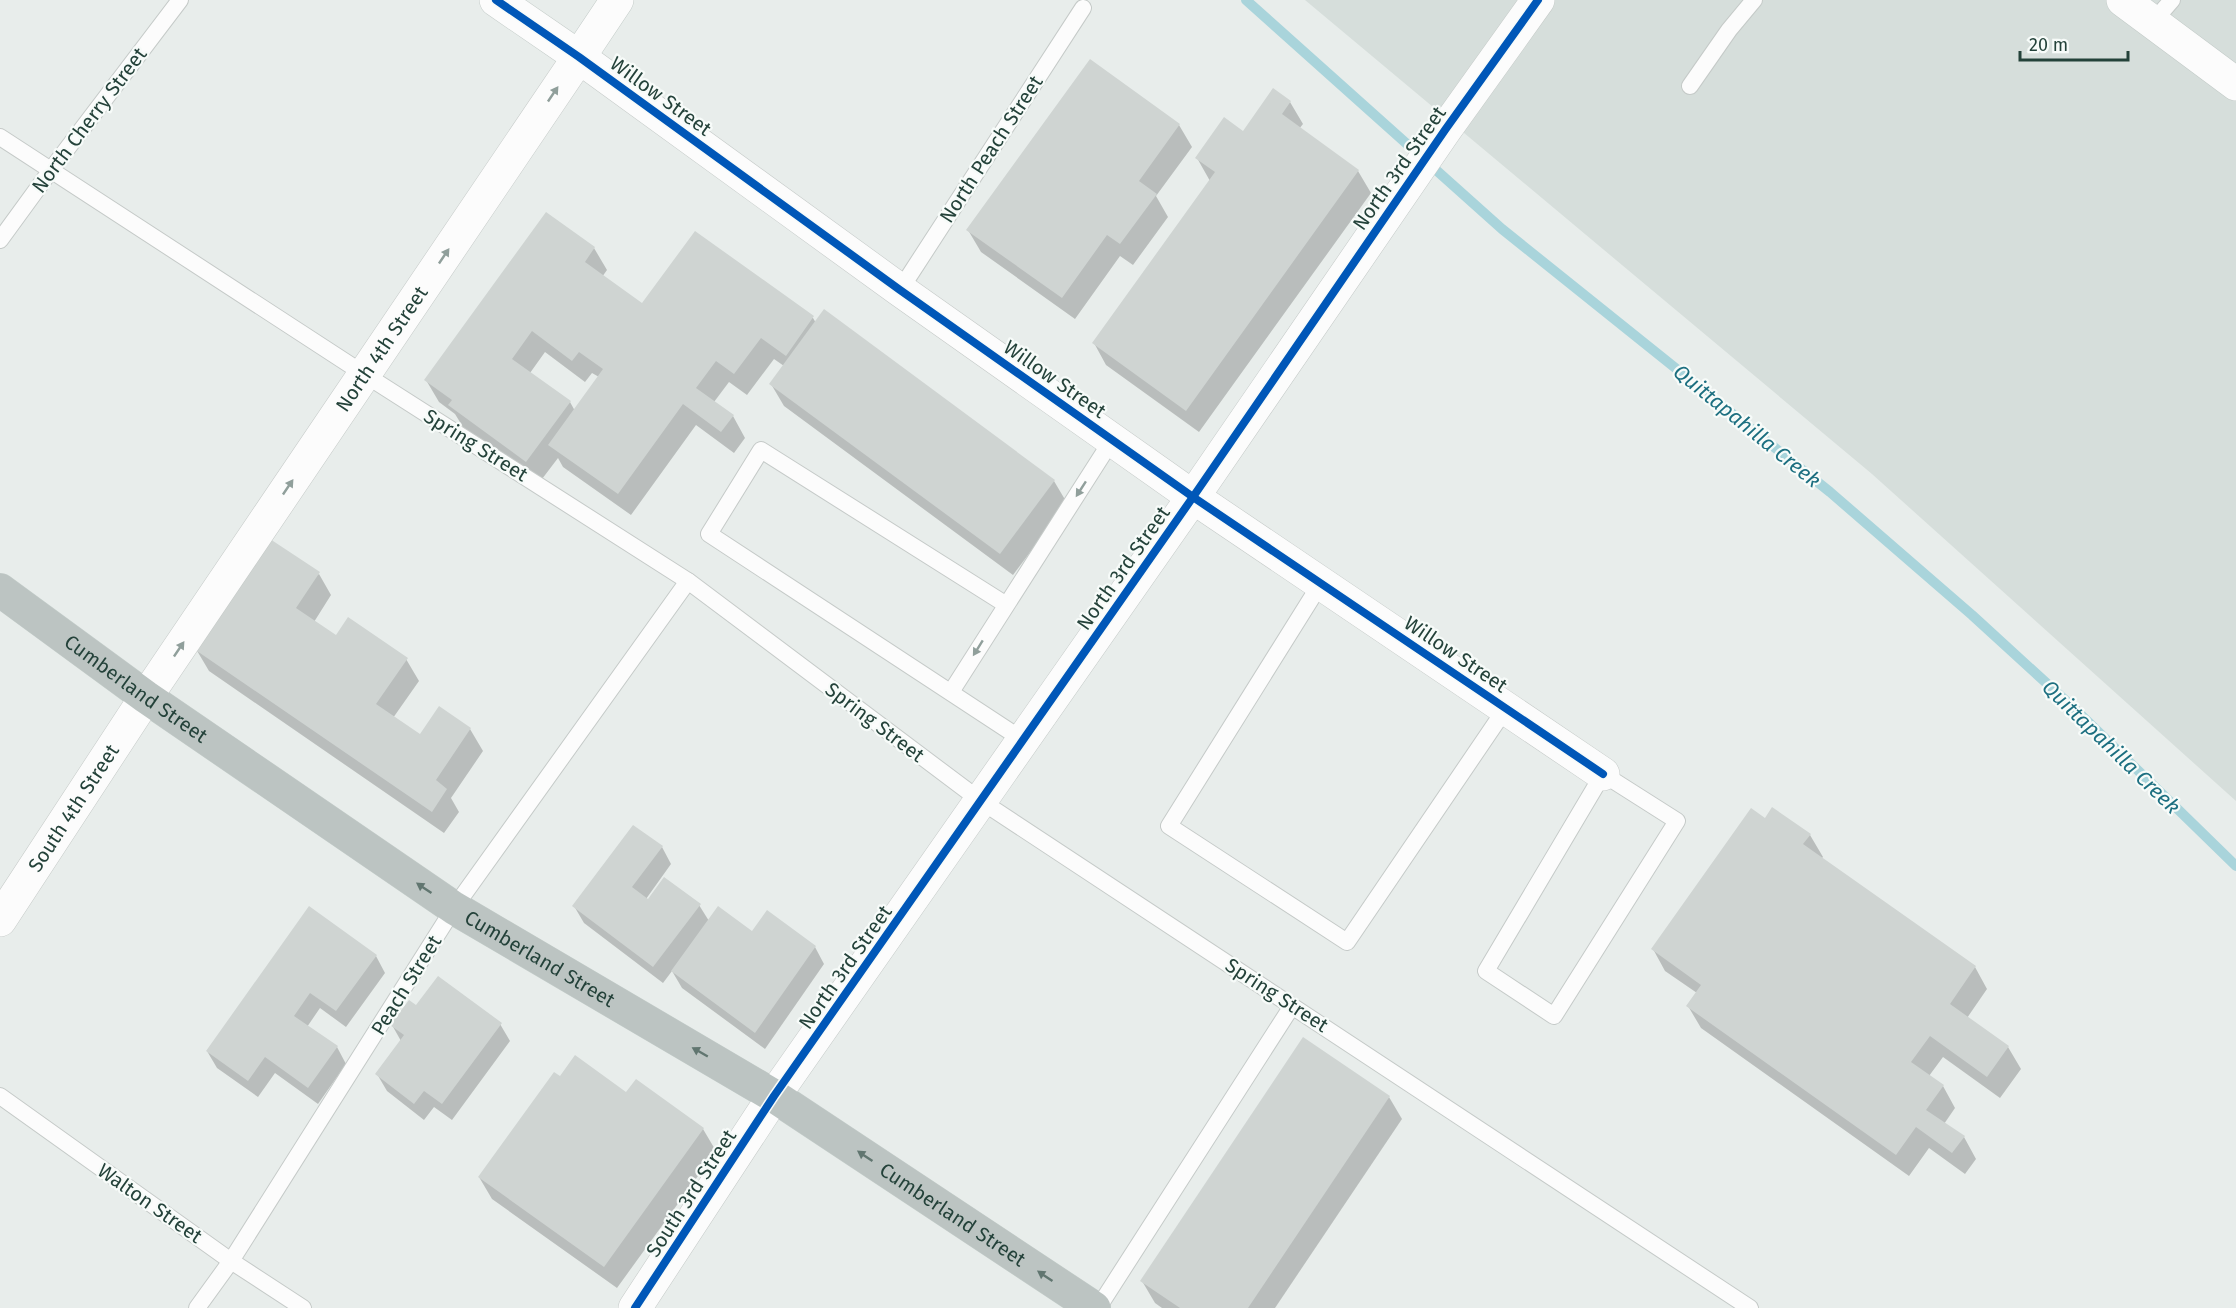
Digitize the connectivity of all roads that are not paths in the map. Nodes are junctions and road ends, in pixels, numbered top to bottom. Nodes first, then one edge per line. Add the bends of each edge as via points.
1 (180, 0) edge
2 (496, 0) edge
3 (617, 0) edge
4 (1538, 0) edge
5 (1754, 0) edge
6 (2123, 0) edge
7 (1083, 8) dead end
8 (2162, 12) edge
9 (579, 57) junction
10 (2236, 84) edge
11 (1690, 86) dead end
12 (0, 137) edge
13 (51, 170) junction
14 (0, 240) edge
15 (900, 290) junction
16 (364, 374) junction
17 (1112, 440) junction
18 (1193, 497) junction
19 (688, 581) junction
20 (1321, 583) junction
21 (0, 590) edge
22 (1005, 604) junction
23 (951, 692) junction
24 (146, 697) junction
25 (1506, 708) junction
26 (1023, 740) junction
27 (1604, 774) junction
28 (981, 801) junction
29 (454, 908) junction
30 (0, 920) edge
31 (1292, 1006) junction
32 (0, 1096) edge
33 (774, 1096) junction
34 (231, 1261) junction
35 (197, 1308) edge
36 (303, 1308) edge
37 (635, 1308) edge
38 (1096, 1308) edge
39 (1750, 1308) edge

1 - 13 lane, North Cherry Street
2 - 9 street, Willow Street
3 - 9 street, North 4th Street
4 - 18 street, North 3rd Street
5 - 11 lane
6 - 8 street
7 - 15 lane, North Peach Street
8 - 10 street
9 - 15 street, Willow Street
16 -> 9 street, North 4th Street
12 - 13 lane, Spring Street
13 - 14 lane, North Cherry Street
13 - 16 lane, Spring Street
15 - 17 street, Willow Street
16 - 19 lane, Spring Street
24 -> 16 street, North 4th Street
17 - 18 street, Willow Street
17 -> 22 lane
18 - 20 street, Willow Street
18 - 26 street, North 3rd Street
19 - 28 lane, Spring Street
19 - 29 lane, Peach Street
20 - 25 street, Willow Street
20 - 25 lane via 1169,826 1347,942
21 - 24 highway, Cumberland Street
22 -> 23 lane
22 - 23 lane via 761,450 709,534
23 - 26 lane
29 -> 24 highway, Cumberland Street
24 - 30 street, South 4th Street
25 - 27 street, Willow Street
26 - 28 street, North 3rd Street
27 - 27 lane via 1486,971 1554,1016 1677,821
28 - 31 lane, Spring Street
28 - 33 street, North 3rd Street
33 -> 29 highway, Cumberland Street
29 - 34 lane, Peach Street
31 - 38 lane
31 - 39 lane, Spring Street
32 - 34 lane, Walton Street
33 - 37 street, South 3rd Street
38 -> 33 highway, Cumberland Street
34 - 35 lane, Peach Street
34 - 36 lane, Walton Street

